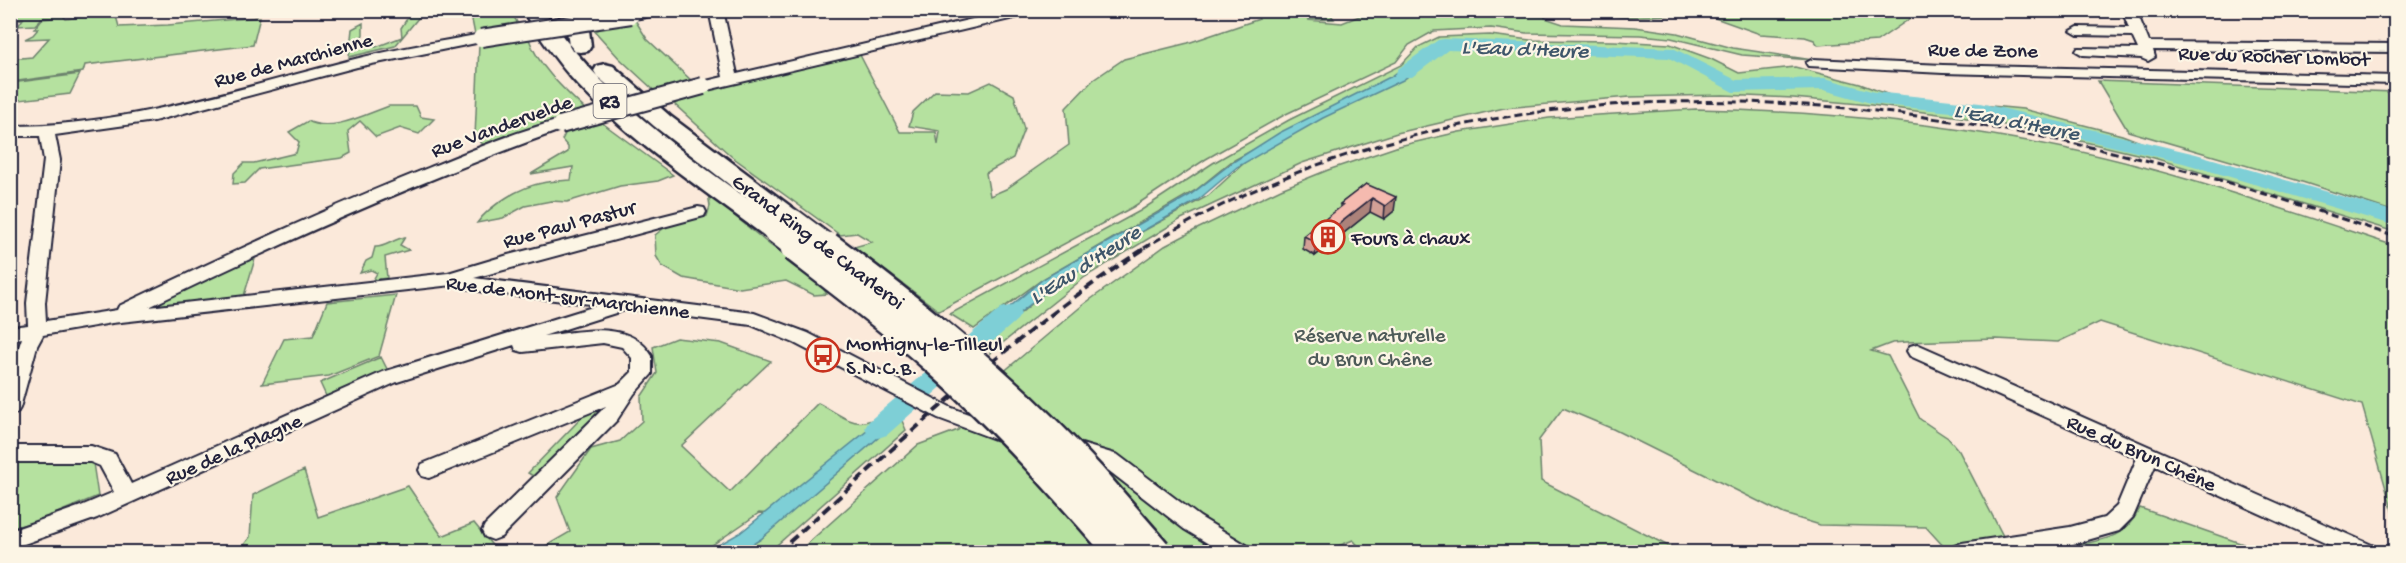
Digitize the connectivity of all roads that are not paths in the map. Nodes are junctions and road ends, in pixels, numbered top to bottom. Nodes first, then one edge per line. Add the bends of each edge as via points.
1 (532, 10) edge
2 (554, 10) edge
3 (568, 10) edge
4 (657, 10) edge
5 (716, 10) edge
6 (1031, 10) edge
7 (2120, 10) edge
8 (2129, 10) edge
9 (2070, 11) edge
10 (2078, 32) dead end
11 (2144, 44) junction
12 (580, 46) junction
13 (2396, 48) edge
14 (2083, 51) dead end
15 (1813, 63) dead end
16 (2152, 73) junction
17 (731, 79) junction
18 (2396, 80) edge
19 (10, 131) edge
20 (47, 131) junction
21 (698, 212) dead end
22 (784, 226) junction
23 (452, 279) junction
24 (630, 303) junction
25 (112, 317) junction
26 (37, 328) junction
27 (10, 334) edge
28 (1917, 351) dead end
29 (457, 357) junction
30 (627, 389) junction
31 (10, 408) edge
32 (10, 454) edge
33 (2149, 455) junction
34 (429, 470) dead end
35 (126, 495) junction
36 (493, 531) dead end
37 (10, 540) edge
38 (1120, 552) edge
39 (1156, 552) edge
40 (1240, 552) edge
41 (1962, 552) edge
42 (2366, 552) edge

1 - 22 highway, Grand Ring de Charleroi / R3 via 562,52 641,130
2 - 12 highway, Grand Ring de Charleroi / R3
3 - 12 highway via 578,30
4 - 20 street, Rue de Marchienne, bridge via 481,38 356,63 186,109
5 - 17 street
6 - 17 street, Rue Vandervelde
7 - 9 street
8 - 11 street
10 - 11 street
11 - 13 street
11 - 14 street
11 - 16 street
12 - 22 highway, Grand Ring de Charleroi / R3 via 614,81
15 - 16 street, Rue de Zone
16 - 18 street, Rue du Rocher Lombot
17 - 25 street, Rue Vandervelde, bridge via 560,125 473,155 239,256
19 - 20 street, Rue de Marchienne
20 - 26 street via 52,160 36,303
21 - 23 street, Rue Paul Pastur
22 - 38 highway, Grand Ring de Charleroi / R3, bridge via 934,358 1067,489
22 - 39 highway, Grand Ring de Charleroi / R3, bridge via 901,302 1019,405 1089,475
23 - 24 street, Rue de Mont-sur-Marchienne
23 - 25 street, Rue de Mont-sur-Marchienne
24 - 29 street, Rue de la Plagne
24 - 40 street, Rue de Mont-sur-Marchienne via 754,320 801,338 945,413 1007,435 1111,461 1192,523
25 - 26 street, Rue de Mont-sur-Marchienne
26 - 27 street, Rue de Mont-sur-Marchienne
26 - 31 street
28 - 33 street, Rue du Brun Chêne
29 - 30 street, Rue de la Plagne via 603,336 628,342 642,356 642,374
29 - 35 street, Rue de la Plagne via 390,377
30 - 34 street
30 - 36 street, Rue de la Plagne via 610,415
32 - 35 street via 91,454 108,460
33 - 41 street via 2125,511 2111,525 2070,536
33 - 42 street, Rue du Brun Chêne
35 - 37 street, Rue de la Plagne

